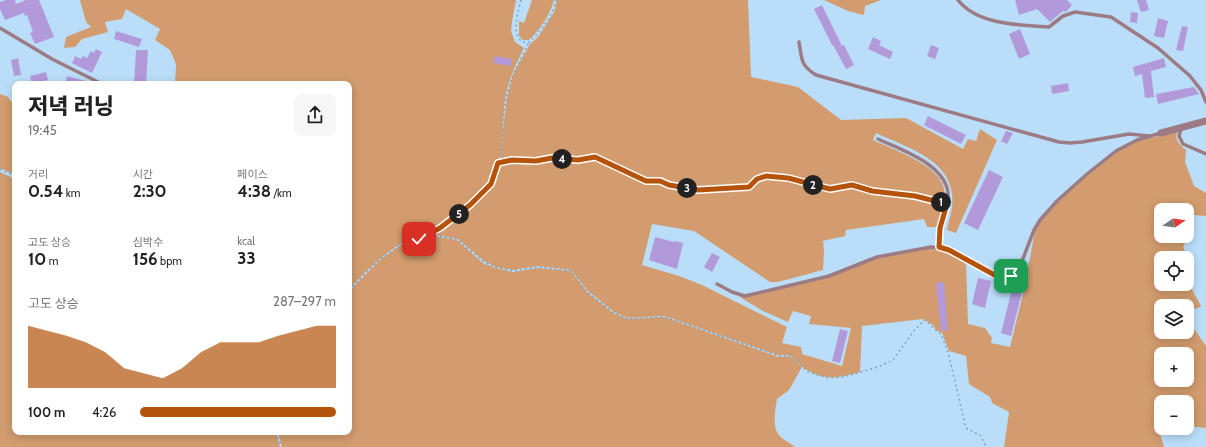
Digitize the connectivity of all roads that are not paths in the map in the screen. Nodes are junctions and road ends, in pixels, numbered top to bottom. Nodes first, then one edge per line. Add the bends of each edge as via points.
1 (958, 0) edge
2 (0, 28) edge
3 (799, 42) dead end
4 (96, 81) edge
5 (1206, 102) edge
6 (1206, 121) edge
7 (1182, 128) junction
8 (1161, 134) joint
9 (1152, 136) junction
10 (878, 139) dead end
11 (1206, 154) edge
12 (939, 247) junction
13 (717, 284) dead end

1 - 5 lane via 966,9 984,17 1028,25 1049,27 1064,16 1075,12 1111,17 1158,48 1190,76 1201,90
2 - 4 lane via 52,59
3 - 9 lane via 803,64 816,75 1021,132 1070,143 1129,134
6 - 7 street
7 - 8 street
7 - 11 lane via 1179,136 1183,144
8 - 9 lane
9 - 12 lane via 1137,140 1116,151 1057,201 1040,220 1019,269 1011,276 1000,278
10 - 12 lane via 924,161 945,182 947,204 940,228
12 - 13 lane via 884,255 829,276 745,296

